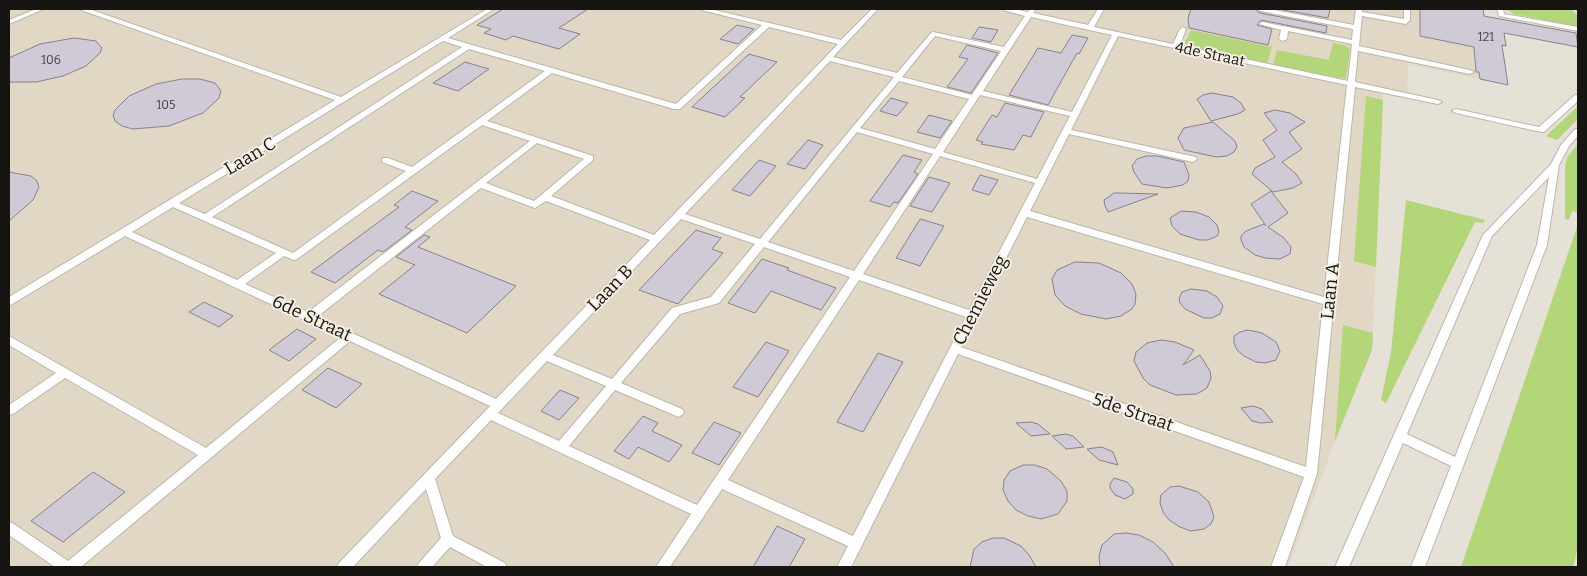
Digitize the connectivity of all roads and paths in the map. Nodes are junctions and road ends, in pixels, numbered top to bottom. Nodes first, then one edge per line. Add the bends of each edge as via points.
1 (41, 9) edge
2 (83, 9) edge
3 (492, 9) edge
4 (703, 9) edge
5 (876, 9) edge
6 (1005, 9) edge
7 (1101, 9) edge
8 (1260, 9) edge
9 (1407, 9) edge
10 (1500, 9) edge
11 (1359, 11) edge
12 (1032, 12) edge
13 (9, 22) edge
14 (1262, 24) dead end
15 (767, 25) junction
16 (1090, 28) junction
17 (1357, 28) junction
18 (1285, 29) junction
19 (1578, 29) edge
20 (1183, 30) dead end
21 (1116, 33) junction
22 (442, 39) junction
23 (1283, 39) dead end
24 (843, 43) junction
25 (469, 46) junction
26 (1176, 46) junction
27 (1356, 46) junction
28 (1006, 50) junction
29 (829, 58) junction
30 (552, 70) junction
31 (1470, 72) dead end
32 (898, 77) junction
33 (1352, 84) junction
34 (976, 95) junction
35 (1578, 97) edge
36 (342, 100) junction
37 (1438, 102) dead end
38 (1456, 111) dead end
39 (1074, 115) junction
40 (481, 122) junction
41 (855, 129) junction
42 (1066, 131) junction
43 (1578, 131) edge
44 (536, 140) junction
45 (938, 153) junction
46 (1194, 159) dead end
47 (385, 160) dead end
48 (1556, 165) junction
49 (413, 171) junction
50 (1040, 182) junction
51 (479, 184) junction
52 (544, 197) junction
53 (172, 203) junction
54 (1024, 212) junction
55 (679, 215) junction
56 (205, 218) junction
57 (125, 232) junction
58 (657, 239) junction
59 (762, 243) junction
60 (283, 252) junction
61 (857, 276) junction
62 (238, 284) junction
63 (9, 302) edge
64 (1329, 302) junction
65 (972, 315) junction
66 (309, 317) junction
67 (349, 336) junction
68 (9, 340) edge
69 (955, 349) junction
70 (545, 356) junction
71 (64, 372) junction
72 (614, 385) junction
73 (9, 410) edge
74 (494, 410) junction
75 (678, 412) dead end
76 (1400, 436) junction
77 (561, 447) junction
78 (206, 454) junction
79 (1458, 464) junction
80 (1312, 474) junction
81 (429, 478) junction
82 (720, 482) junction
83 (700, 512) junction
84 (9, 528) edge
85 (448, 540) junction
86 (856, 544) junction
87 (66, 567) edge
88 (71, 567) edge
89 (344, 567) edge
90 (424, 567) edge
91 (500, 567) edge
92 (663, 567) edge
93 (844, 567) edge
94 (1278, 567) edge
95 (1342, 567) edge
96 (1418, 567) edge

1 - 13 lane
2 - 36 lane
3 - 22 lane, Laan C
4 - 15 lane
5 - 24 lane, Laan B
6 - 12 lane, 4de Straat
7 - 16 lane
8 - 17 lane
9 - 11 lane via 1406,22
10 - 19 lane via 1501,14
11 - 17 lane, Laan A
12 - 16 lane, 4de Straat
12 - 28 lane
14 - 18 lane
15 - 24 lane
15 - 30 lane via 677,107
16 - 21 lane, 4de Straat
17 - 27 lane, Laan A
18 - 23 lane
18 - 27 lane
20 - 26 lane
21 - 26 lane, 4de Straat
21 - 39 lane, Chemieweg
22 - 25 lane
22 - 36 lane, Laan C
24 - 29 lane, Laan B
25 - 30 lane
25 - 56 lane
26 - 33 lane, 4de Straat
27 - 31 lane
27 - 33 lane, Laan A
28 - 32 lane via 933,34
28 - 34 lane
29 - 32 lane
29 - 55 lane, Laan B
30 - 40 lane
32 - 34 lane
32 - 41 lane
33 - 37 lane, 4de Straat
33 - 64 lane, Laan A
34 - 39 lane
34 - 45 lane
35 - 38 lane via 1541,130
36 - 53 lane, Laan C
39 - 42 lane, Chemieweg
40 - 44 lane
40 - 49 lane
41 - 45 lane
41 - 59 lane
42 - 46 lane
42 - 50 lane, Chemieweg
43 - 48 lane via 1565,145
44 - 51 lane
44 - 52 lane via 590,158
45 - 50 lane
45 - 61 lane
47 - 49 lane
48 - 76 lane via 1488,234
48 - 79 lane via 1542,245
49 - 60 lane via 294,257
50 - 54 lane, Chemieweg
51 - 52 lane via 535,204
51 - 66 lane
52 - 58 lane
53 - 56 lane
53 - 57 lane, Laan C
54 - 64 lane
54 - 65 lane, Chemieweg
55 - 58 lane, Laan B
55 - 59 lane
56 - 60 lane
57 - 62 lane, 6de Straat
57 - 63 lane, Laan C
58 - 70 lane, Laan B
59 - 61 lane
59 - 72 lane via 715,300 676,312
60 - 62 lane
61 - 65 lane
61 - 82 lane
62 - 66 lane, 6de Straat
64 - 80 lane, Laan A
65 - 69 lane, Chemieweg
66 - 67 lane, 6de Straat
67 - 74 lane, 6de Straat
67 - 78 lane
68 - 71 lane
69 - 80 lane, 5de Straat
69 - 86 lane, Chemieweg
70 - 72 lane
70 - 74 lane, Laan B
71 - 73 lane
71 - 78 lane
72 - 75 lane
72 - 77 lane
74 - 77 lane, 6de Straat
74 - 81 lane, Laan B
76 - 79 lane
76 - 95 lane
77 - 83 lane, 6de Straat
78 - 88 lane
79 - 96 lane
80 - 94 lane, Laan A
81 - 85 lane
81 - 89 lane, Laan B
82 - 83 lane
82 - 86 lane
83 - 92 lane
84 - 87 lane
85 - 90 lane
85 - 91 lane
86 - 93 lane, Chemieweg

